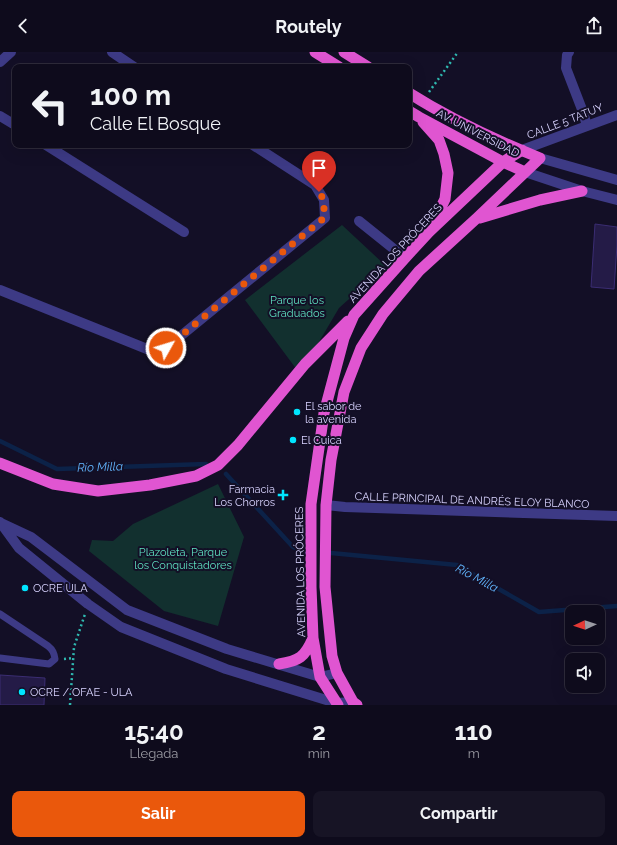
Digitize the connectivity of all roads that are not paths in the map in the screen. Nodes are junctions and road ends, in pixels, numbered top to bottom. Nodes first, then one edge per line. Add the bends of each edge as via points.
1 (11, 52) edge
2 (112, 52) edge
3 (315, 52) edge
4 (344, 52) edge
5 (569, 52) edge
6 (0, 62) edge
7 (130, 64) edge
8 (334, 64) edge
9 (363, 64) edge
10 (412, 95) edge
11 (414, 114) edge
12 (617, 114) edge
13 (0, 116) edge
14 (12, 123) edge
15 (587, 126) junction
16 (51, 148) edge
17 (258, 148) edge
18 (522, 150) junction
19 (540, 158) junction
20 (503, 162) junction
21 (525, 172) junction
22 (617, 180) edge
23 (582, 191) junction
24 (617, 200) edge
25 (477, 218) junction
26 (359, 221) dead end
27 (184, 232) dead end
28 (429, 232) junction
29 (405, 258) junction
30 (0, 290) edge
31 (354, 315) junction
32 (0, 463) edge
33 (326, 505) junction
34 (617, 516) edge
35 (0, 522) edge
36 (0, 614) edge
37 (313, 638) junction
38 (0, 658) edge
39 (279, 664) junction
40 (337, 672) junction
41 (320, 677) junction
42 (337, 704) edge
43 (355, 704) edge

1 - 6 street
2 - 7 street
3 - 8 highway
4 - 9 highway
5 - 15 street via 566,68
10 - 18 highway via 468,126
11 - 20 highway, AV. UNIVERSIDAD
11 - 28 highway via 438,140 448,173 445,200
12 - 15 street, CALLE 5 TATUY
13 - 14 street
15 - 18 street, CALLE 5 TATUY
16 - 27 street
17 - 30 street via 315,185 324,200 324,218 166,348 147,349
18 - 19 highway
18 - 20 highway, AVENIDA LOS PRÓCERES
19 - 21 highway
19 - 22 street
20 - 21 highway, AV. UNIVERSIDAD
20 - 28 highway, AVENIDA LOS PRÓCERES
21 - 23 street
21 - 25 highway
23 - 24 street
23 - 25 highway
25 - 33 highway via 419,271 382,314 361,348 344,392 331,460
26 - 29 street
28 - 29 highway, AVENIDA LOS PRÓCERES
29 - 31 highway, AVENIDA LOS PRÓCERES
31 - 32 highway via 305,364 233,450 218,465 196,476 98,491 53,484
31 - 37 highway, AVENIDA LOS PRÓCERES via 344,338 324,413 311,504
33 - 34 street, CALLE PRINCIPAL DE ANDRÉS ELOY BLANCO
33 - 40 highway via 325,587 332,656
35 - 39 street via 31,537 128,610 227,649
35 - 42 street via 19,548 88,604 121,627 226,669
36 - 38 lane via 52,649 55,659 49,664
37 - 39 highway via 300,658
37 - 41 highway, AVENIDA LOS PRÓCERES
39 - 41 street
40 - 41 street
40 - 43 highway
41 - 42 highway, AVENIDA LOS PRÓCERES
42 - 43 street

